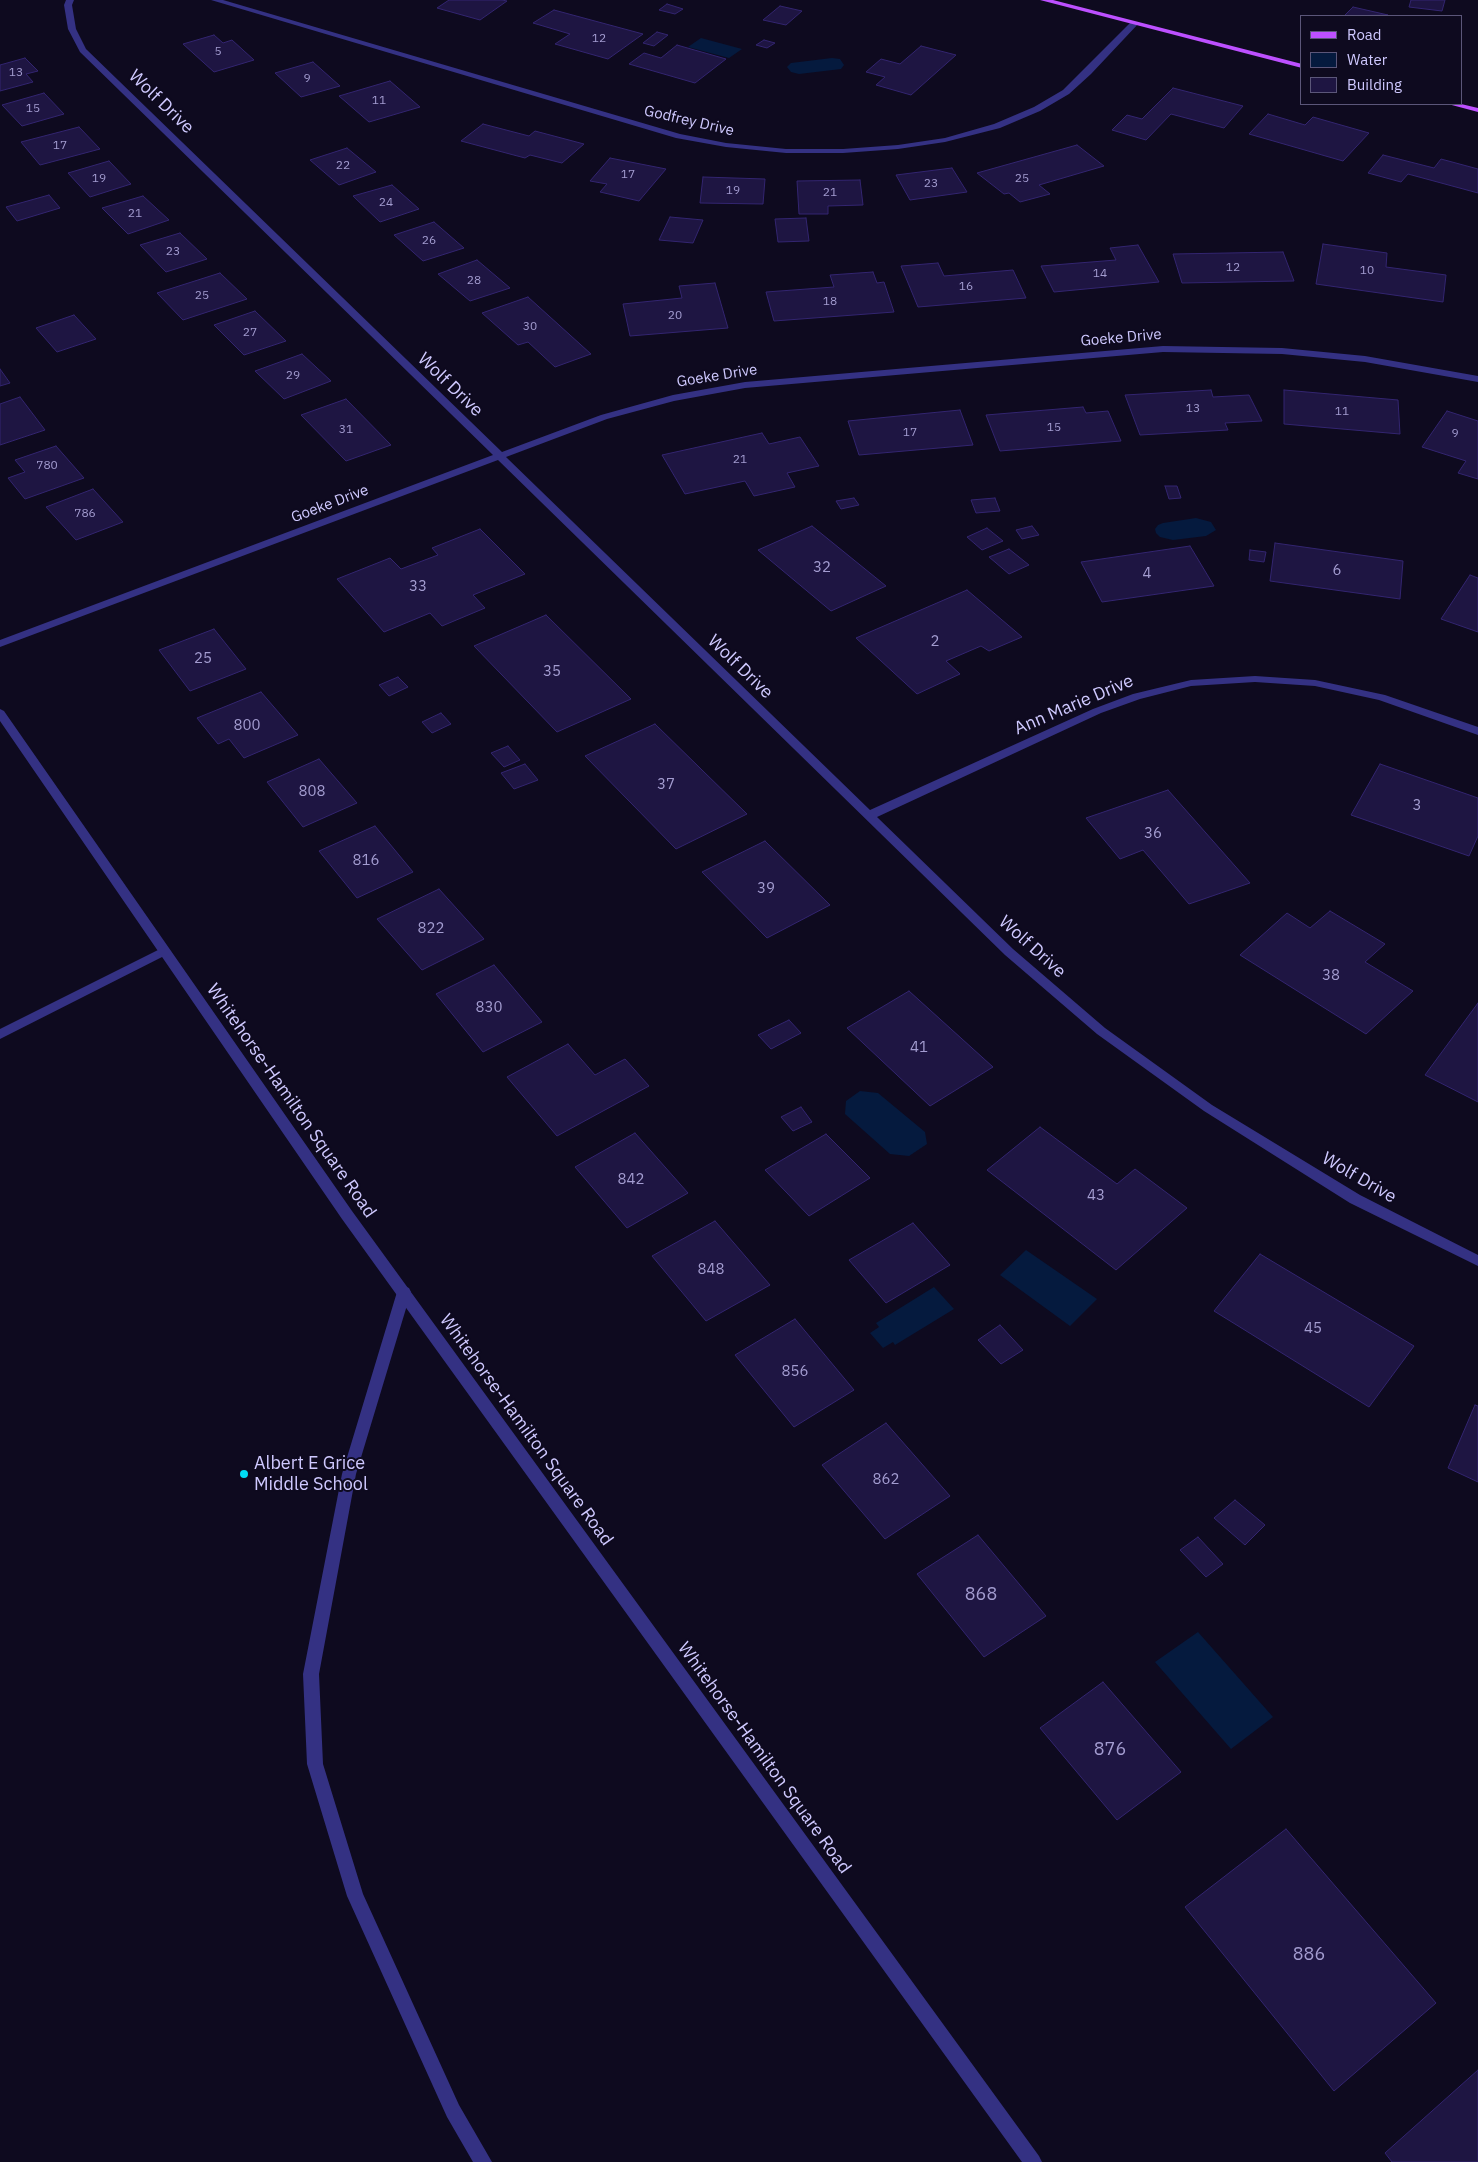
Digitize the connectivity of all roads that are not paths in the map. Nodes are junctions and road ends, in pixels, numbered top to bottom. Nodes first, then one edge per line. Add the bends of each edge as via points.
1 (70, 0) edge
2 (215, 0) edge
3 (1044, 0) edge
4 (1135, 23) junction
5 (1300, 65) edge
6 (1456, 105) edge
7 (1478, 110) edge
8 (1478, 380) edge
9 (498, 456) junction
10 (0, 644) edge
11 (0, 713) edge
12 (1478, 732) edge
13 (868, 816) junction
14 (164, 950) junction
15 (0, 1034) edge
16 (1478, 1261) edge
17 (404, 1292) junction
18 (483, 2162) edge
19 (1032, 2162) edge

1 - 9 street, Wolf Drive via 72,29 84,50
2 - 4 street, Godfrey Drive via 679,136 786,151 843,152 898,147 945,140 997,126 1066,92
3 - 4 main road
4 - 5 main road
6 - 7 main road
8 - 9 street, Goeke Drive via 1365,359 1208,348 1163,349 745,385 673,398 604,417
9 - 10 street, Goeke Drive
9 - 13 street, Wolf Drive
11 - 14 street, Whitehorse-Hamilton Square Road
12 - 13 street, Ann Marie Drive via 1381,697 1315,683 1255,679 1191,683 1137,696 1097,711
13 - 16 street, Wolf Drive via 1009,952 1108,1036 1208,1108 1355,1199
14 - 15 street
14 - 17 street, Whitehorse-Hamilton Square Road
17 - 18 street via 349,1474 311,1674 315,1764 355,1896 453,2111
17 - 19 street, Whitehorse-Hamilton Square Road

